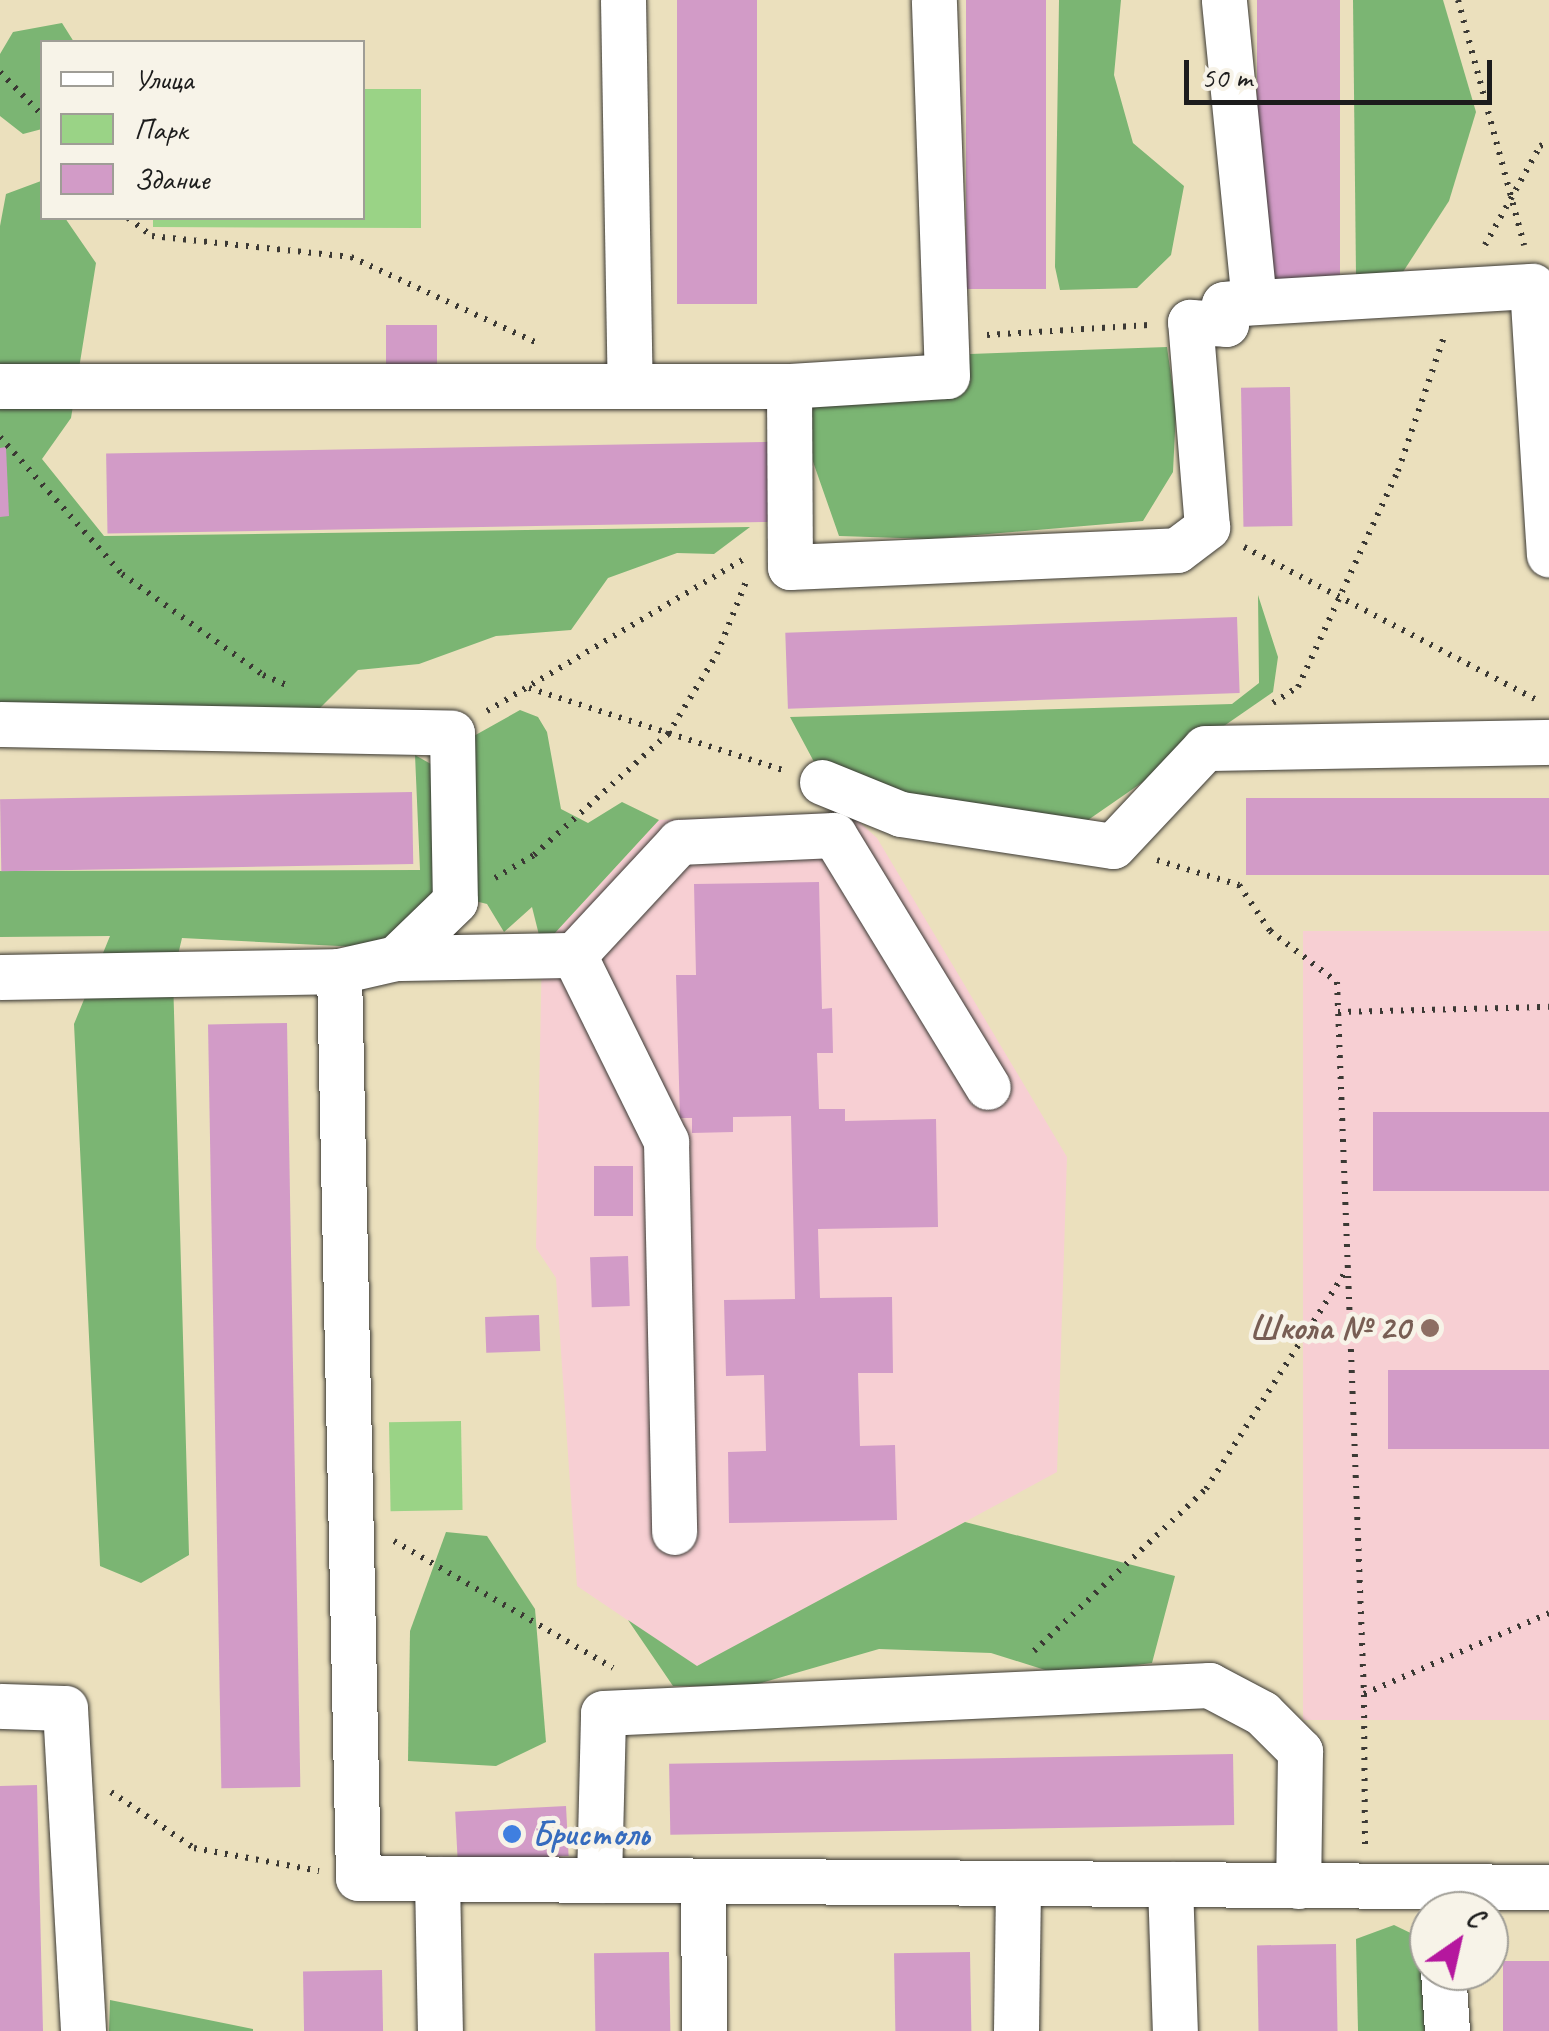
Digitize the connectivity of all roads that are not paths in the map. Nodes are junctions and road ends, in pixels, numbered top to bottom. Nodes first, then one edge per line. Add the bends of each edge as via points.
1 (623, 0) edge
2 (934, 0) edge
3 (1224, 0) edge
4 (1207, 313) junction
5 (0, 386) edge
6 (630, 386) junction
7 (790, 386) junction
8 (1549, 554) edge
9 (0, 724) edge
10 (1549, 742) edge
11 (822, 782) road end
12 (574, 955) junction
13 (396, 958) junction
14 (338, 970) junction
15 (0, 977) edge
16 (988, 1087) dead end
17 (674, 1532) dead end
18 (0, 1706) edge
19 (438, 1879) junction
20 (599, 1880) junction
21 (703, 1881) junction
22 (1018, 1883) junction
23 (1170, 1884) junction
24 (1298, 1886) junction
25 (1549, 1887) edge
26 (1509, 1891) edge
27 (1409, 1894) edge
28 (1444, 1991) edge
29 (83, 2031) edge
30 (440, 2031) edge
31 (704, 2031) edge
32 (1016, 2031) edge
33 (1175, 2031) edge
34 (1446, 2031) edge

1 - 6 street
2 - 7 street via 947,376
3 - 4 street via 1254,302
4 - 7 street via 1207,528 1177,550 790,567
4 - 8 street via 1532,286
5 - 6 street
6 - 7 street
9 - 13 street via 452,732 455,901
10 - 11 street via 1205,748 1113,846 902,814
12 - 13 street
12 - 16 street via 678,842 834,835
12 - 17 street via 666,1141
13 - 14 street
14 - 15 street
14 - 19 street via 358,1878
18 - 29 street via 65,1708
19 - 20 street
19 - 30 street
20 - 21 street
20 - 24 street via 603,1713 1209,1685 1262,1712 1300,1750
21 - 22 street
21 - 31 street
22 - 23 street
22 - 32 street
23 - 24 street
23 - 33 street
24 - 27 street
25 - 26 street
28 - 34 street

